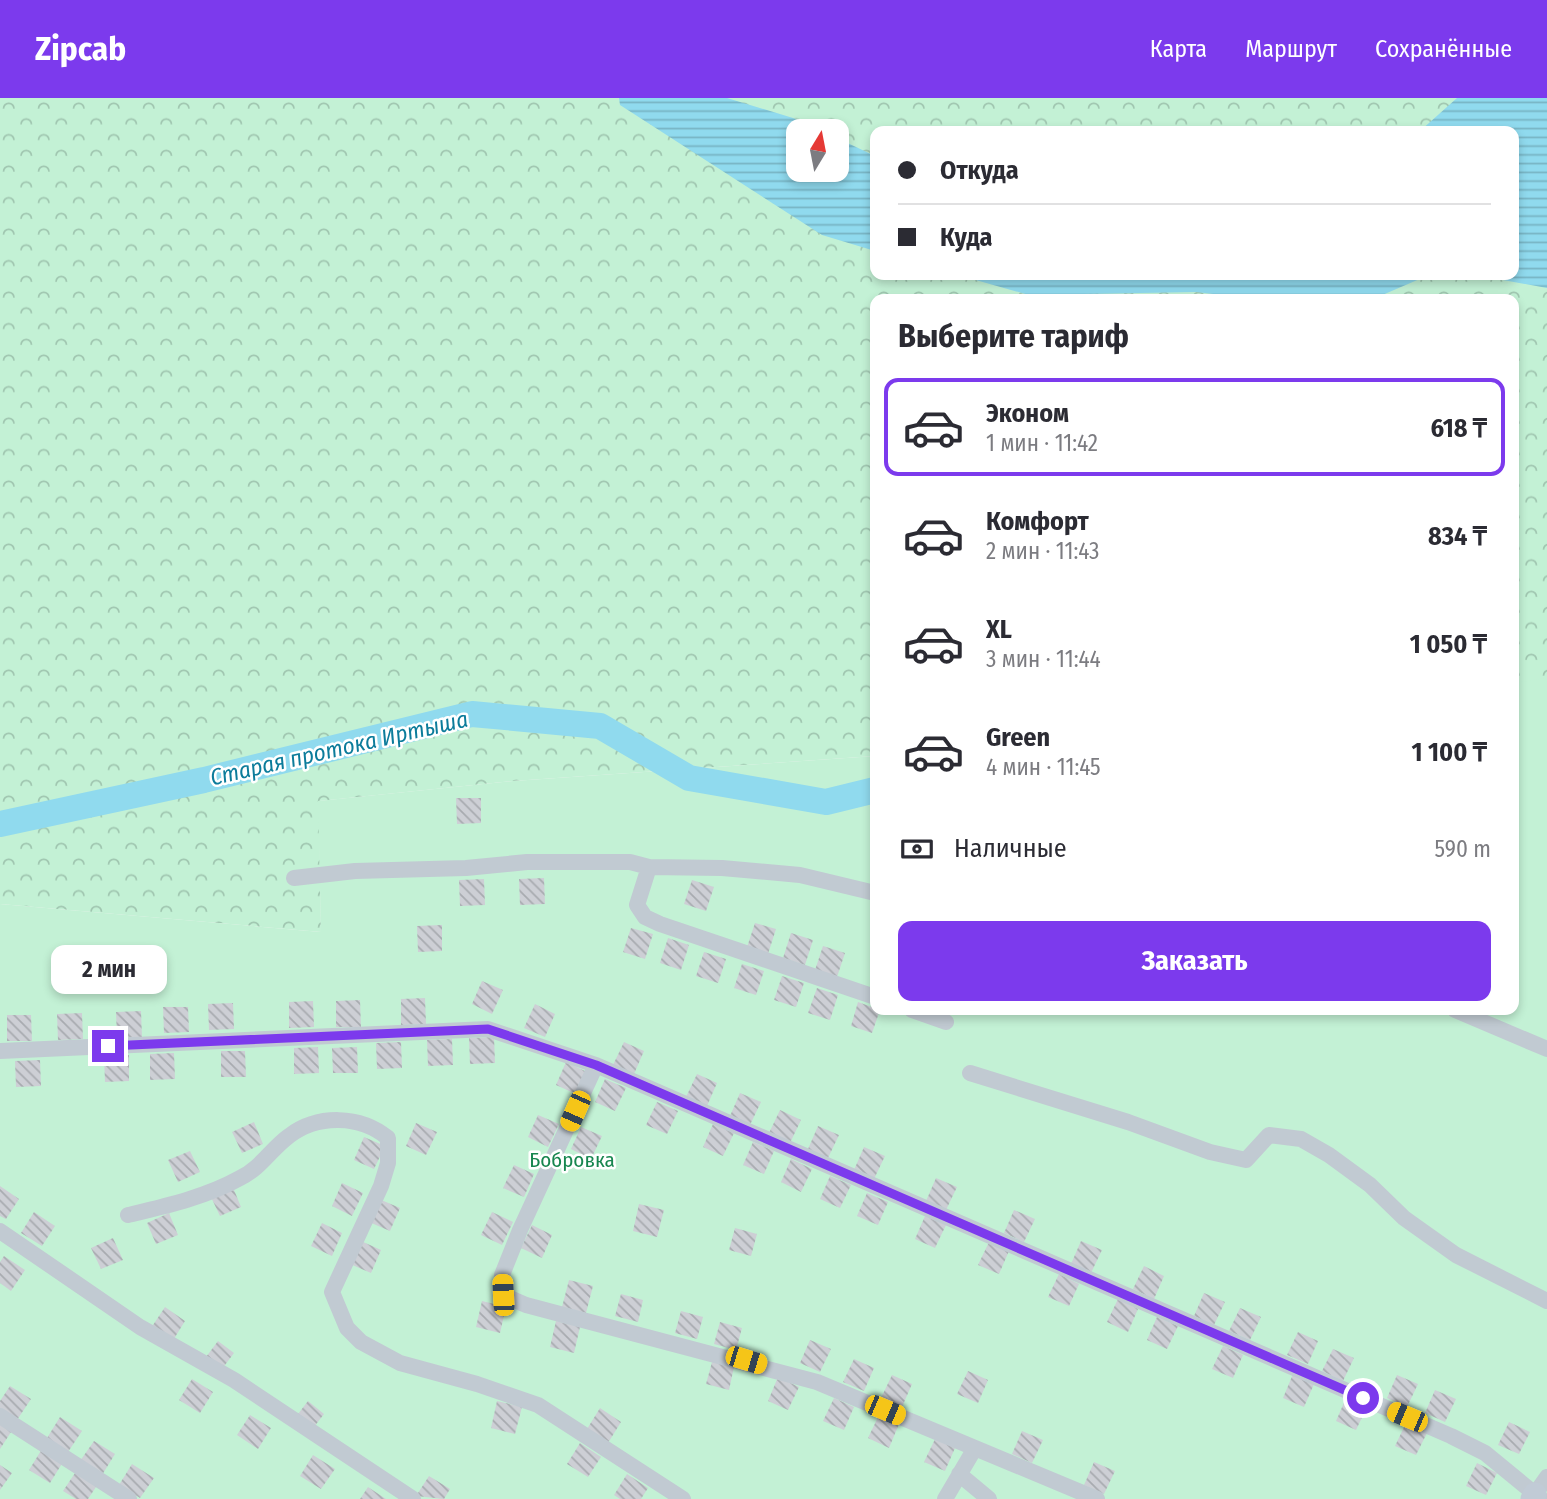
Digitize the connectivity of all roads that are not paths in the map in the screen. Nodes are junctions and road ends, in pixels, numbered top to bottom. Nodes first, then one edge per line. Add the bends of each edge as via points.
1 (649, 867) junction
2 (294, 878) dead end
3 (870, 892) edge
4 (870, 995) edge
5 (926, 1015) edge
6 (1467, 1015) edge
7 (946, 1022) dead end
8 (1547, 1049) edge
9 (0, 1051) edge
10 (596, 1065) junction
11 (970, 1073) dead end
12 (128, 1215) dead end
13 (0, 1231) edge
14 (1547, 1301) edge
15 (0, 1416) edge
16 (975, 1448) junction
17 (959, 1474) junction
18 (1539, 1493) edge
19 (129, 1499) edge
20 (413, 1499) edge
21 (683, 1499) edge
22 (945, 1499) edge
23 (989, 1499) edge
24 (1097, 1499) edge

1 - 2 street via 630,862 527,862
1 - 3 street via 800,875
1 - 4 street via 637,905 645,917
5 - 7 street
6 - 8 street
9 - 10 street via 488,1029
10 - 16 street via 502,1275 503,1295 817,1382
10 - 18 street via 1451,1436 1485,1453
11 - 14 street via 1246,1160 1269,1135 1301,1139 1370,1185 1404,1218 1456,1255
12 - 21 street via 242,1178 267,1160 287,1137 315,1121 375,1127 388,1138 388,1163 332,1292 346,1328 361,1342 400,1363 538,1405
13 - 20 street via 140,1327 234,1380
15 - 19 street
16 - 17 street
16 - 24 street
17 - 22 street
17 - 23 street

